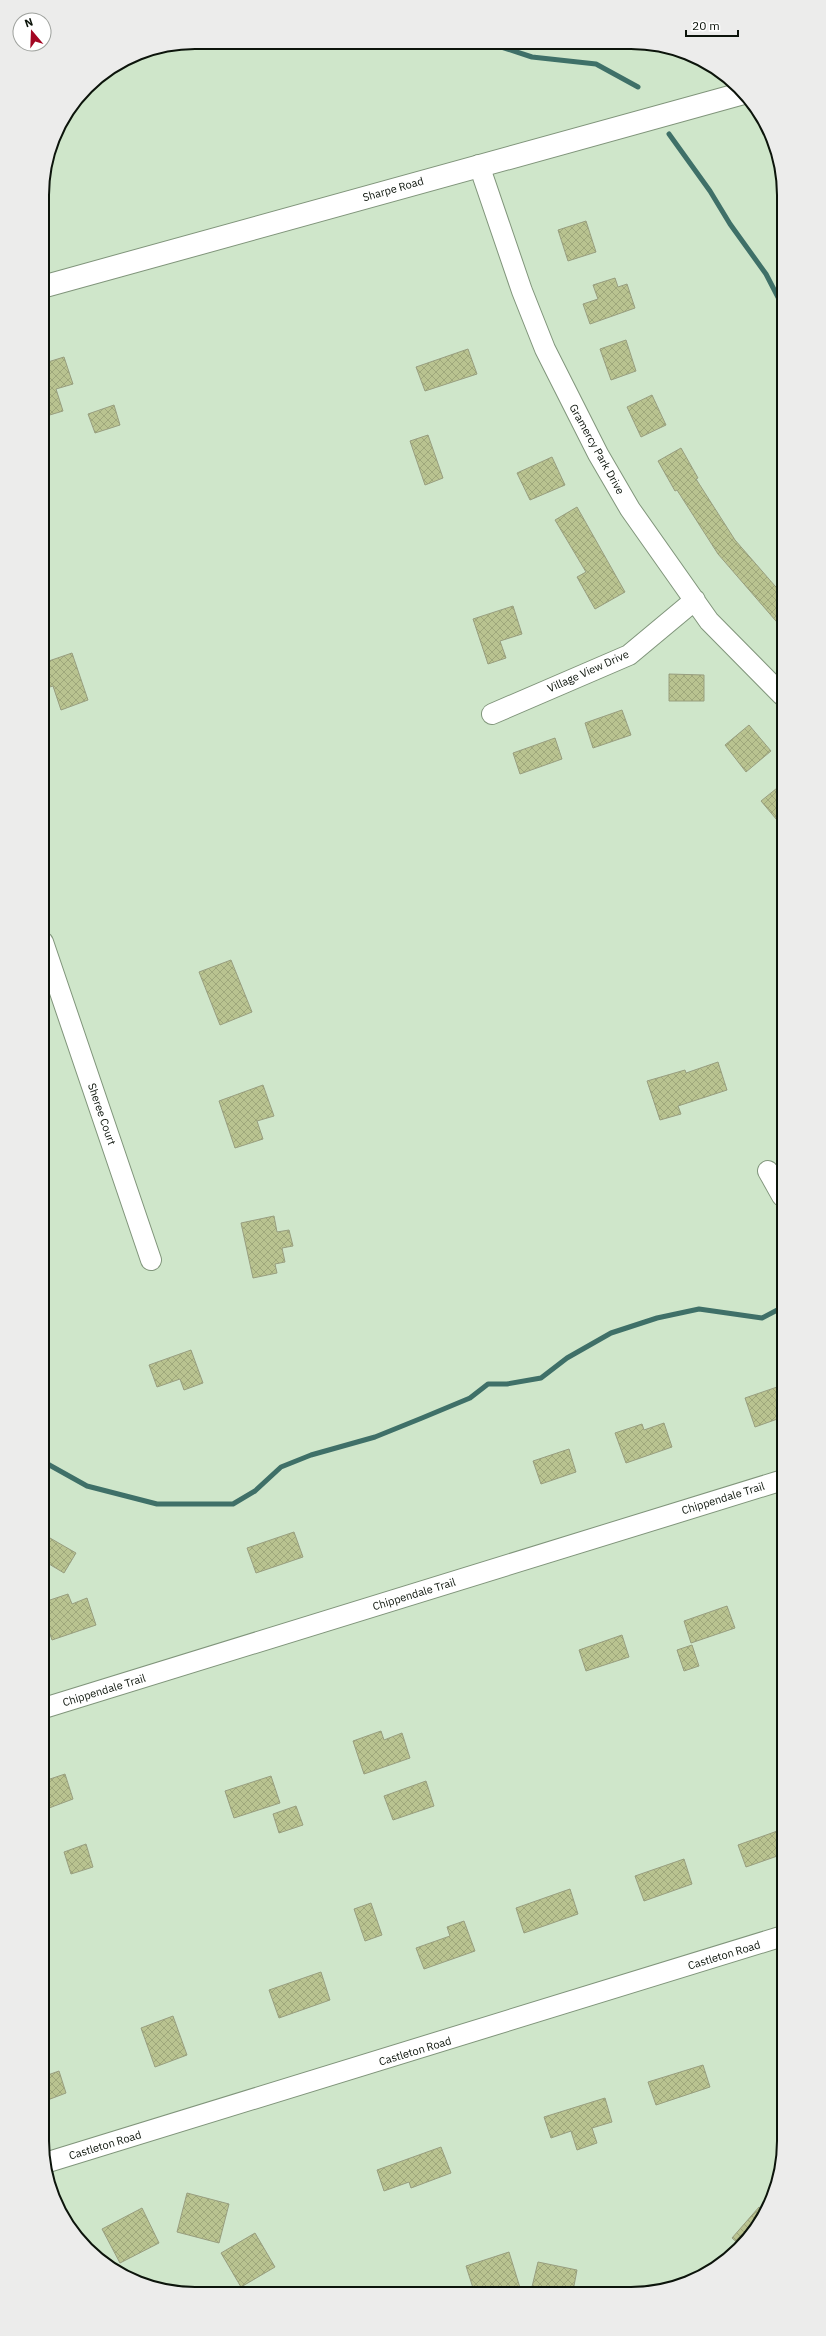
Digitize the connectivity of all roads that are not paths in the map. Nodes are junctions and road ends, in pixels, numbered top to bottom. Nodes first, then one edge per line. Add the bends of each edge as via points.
1 (737, 95) edge
2 (479, 165) junction
3 (49, 285) edge
4 (695, 600) junction
5 (777, 690) edge
6 (492, 714) dead end
7 (49, 973) edge
8 (768, 1171) dead end
9 (777, 1187) edge
10 (151, 1260) dead end
11 (777, 1482) edge
12 (49, 1706) edge
13 (777, 1938) edge
14 (50, 2161) edge

1 - 2 street, Sharpe Road
2 - 3 street, Sharpe Road
2 - 4 street, Gramercy Park Drive via 522,291 570,401 630,509
4 - 5 street, Gramercy Park Drive via 709,620
4 - 6 street, Village View Drive via 629,655
7 - 10 street, Sheree Court
8 - 9 street
11 - 12 street, Chippendale Trail
13 - 14 street, Castleton Road

